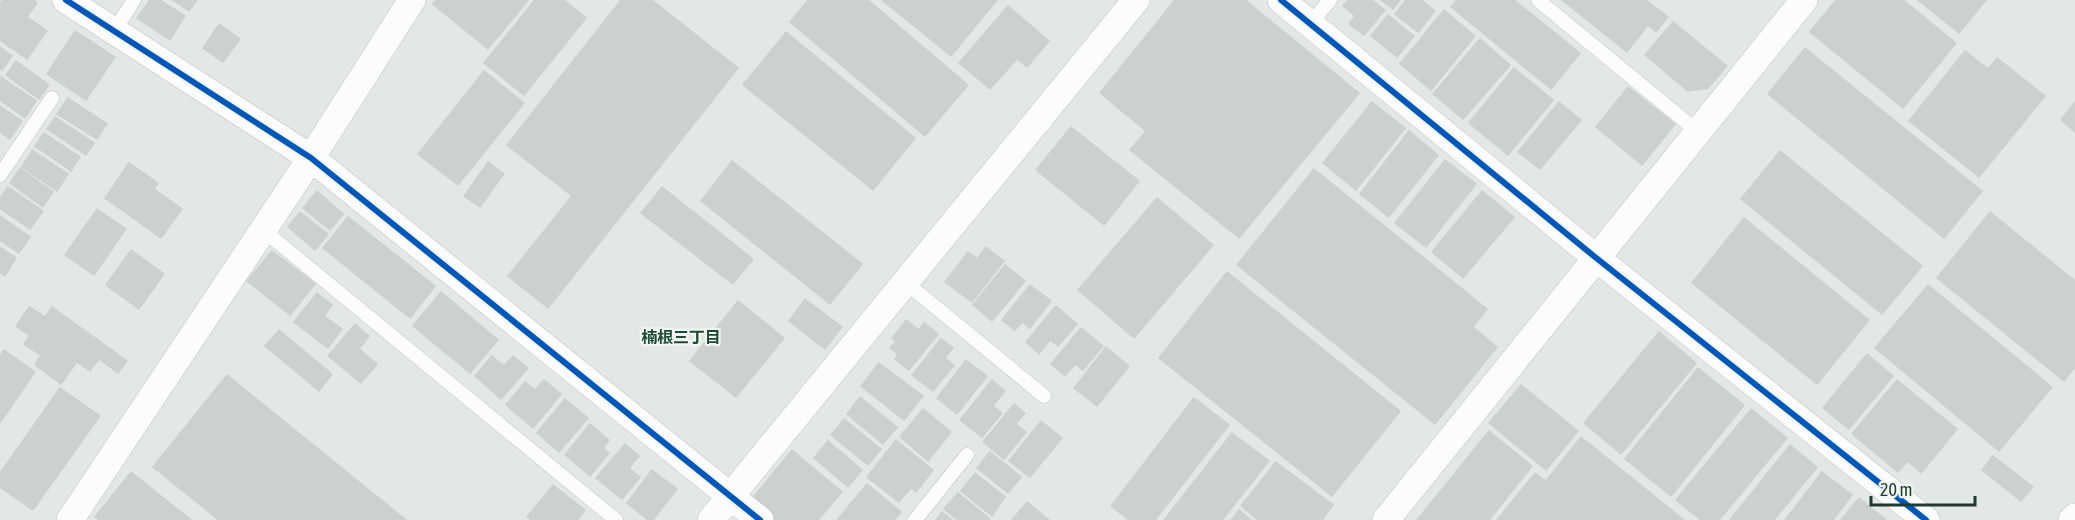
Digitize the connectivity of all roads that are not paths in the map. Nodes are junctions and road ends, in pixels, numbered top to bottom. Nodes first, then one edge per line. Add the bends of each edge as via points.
1 (66, 0) edge
2 (134, 0) edge
3 (412, 0) edge
4 (1136, 0) edge
5 (1281, 0) edge
6 (1330, 0) edge
7 (1538, 0) edge
8 (1804, 0) edge
9 (1310, 24) junction
10 (114, 31) junction
11 (52, 98) dead end
12 (1697, 131) junction
13 (311, 158) junction
14 (0, 175) edge
15 (263, 230) junction
16 (1595, 257) junction
17 (905, 282) junction
18 (1044, 396) dead end
19 (967, 455) dead end
20 (731, 496) junction
21 (70, 520) edge
22 (616, 520) edge
23 (711, 520) edge
24 (760, 520) edge
25 (915, 520) edge
26 (1386, 520) edge
27 (1926, 520) edge

1 - 10 street
2 - 10 lane
3 - 13 street
4 - 17 street
5 - 9 street
6 - 9 lane
7 - 12 lane
8 - 12 street
9 - 16 street
10 - 13 street
11 - 14 lane
12 - 16 street
13 - 15 street
13 - 20 street
15 - 21 street
15 - 22 lane
16 - 26 street
16 - 27 street
17 - 18 lane
17 - 20 street
19 - 25 lane
20 - 23 street
20 - 24 street

